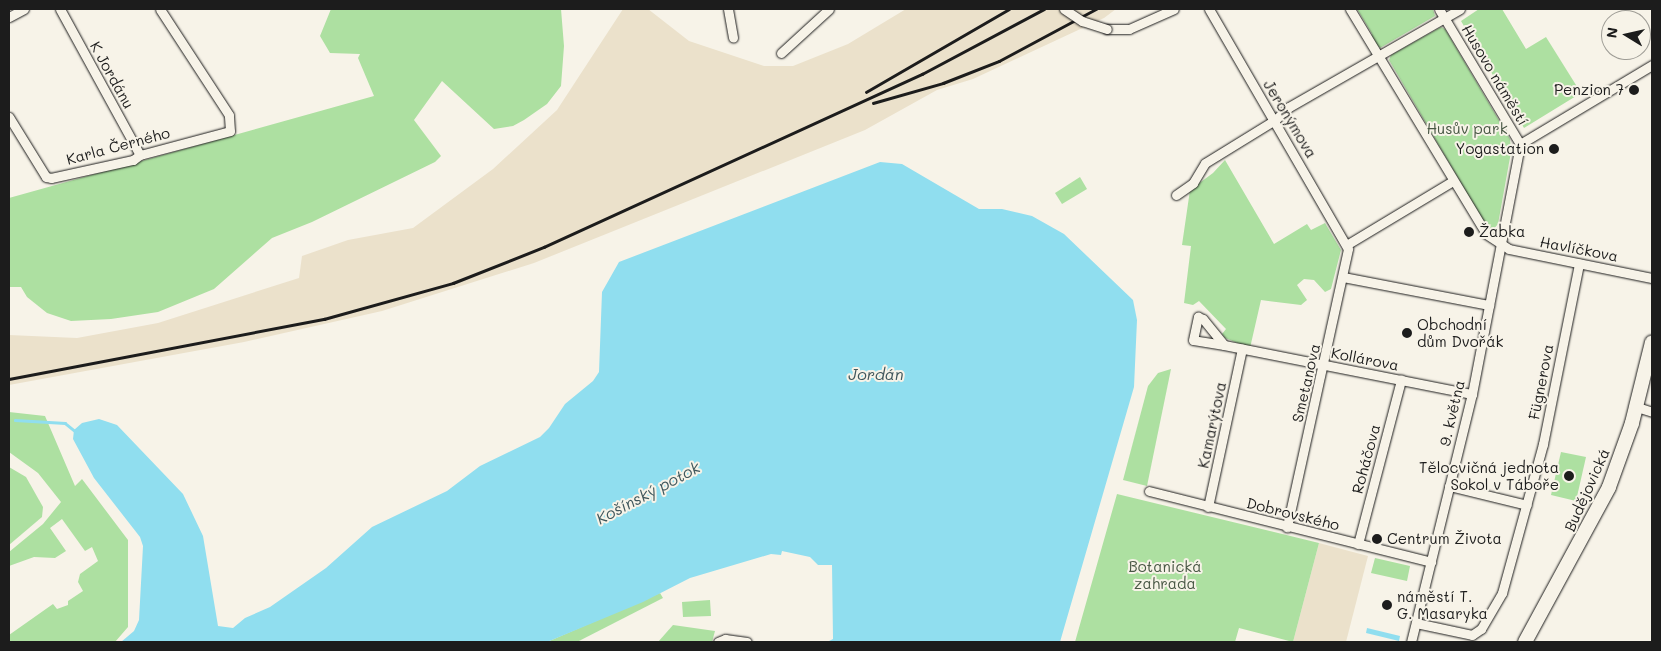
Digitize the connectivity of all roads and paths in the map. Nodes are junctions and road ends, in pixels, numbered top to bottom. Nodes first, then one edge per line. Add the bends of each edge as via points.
1 (24, 9) edge
2 (60, 9) edge
3 (160, 9) edge
4 (728, 9) edge
5 (829, 9) edge
6 (1064, 9) edge
7 (1174, 9) edge
8 (1209, 9) edge
9 (1350, 9) edge
10 (1439, 9) edge
11 (1460, 9) edge
12 (822, 12) edge
13 (9, 17) edge
14 (1444, 18) junction
15 (733, 38) dead end
16 (781, 53) dead end
17 (1377, 56) junction
18 (1652, 65) edge
19 (9, 117) edge
20 (1275, 120) junction
21 (1520, 144) junction
22 (140, 155) junction
23 (1453, 181) junction
24 (1176, 195) dead end
25 (1348, 244) junction
26 (1501, 246) junction
27 (1579, 264) junction
28 (1343, 277) junction
29 (1652, 278) edge
30 (1489, 305) junction
31 (1652, 342) edge
32 (1224, 345) dead end
33 (1242, 349) junction
34 (1324, 365) junction
35 (1401, 380) junction
36 (1472, 394) junction
37 (1636, 408) junction
38 (1652, 412) edge
39 (1449, 486) junction
40 (1149, 491) dead end
41 (1527, 505) junction
42 (1208, 507) junction
43 (1287, 527) junction
44 (1358, 544) junction
45 (1431, 562) junction
46 (1416, 623) junction
47 (718, 642) edge
48 (747, 642) edge
49 (1411, 642) edge
50 (1525, 642) edge

1 - 13 street
2 - 22 street, K Jordánu
3 - 22 street, Karla Černého via 231,124 230,131 222,135
4 - 15 street
5 - 12 street
6 - 7 street, bridge via 1082,21 1107,29 1129,29
8 - 20 street, Jeronýmova
9 - 17 street
10 - 14 street, Husovo náměstí
11 - 14 street
12 - 16 street
14 - 17 street, Husovo náměstí
14 - 21 street, Husovo náměstí
17 - 20 street, Husovo náměstí via 1289,107
17 - 23 street
18 - 21 street
19 - 22 street, Karla Černého via 46,177 94,170 133,160
20 - 24 street, Husovo náměstí via 1205,163 1193,183
20 - 25 street, Jeronýmova
21 - 26 street, Husovo náměstí
23 - 25 street
23 - 26 street via 1486,234
25 - 28 street, Smetanova
26 - 27 street, Havlíčkova
26 - 30 street, 9. května
27 - 29 street, Havlíčkova
27 - 41 street, Fügnerova via 1543,444
28 - 30 street
28 - 34 street, Smetanova
30 - 36 street, 9. května
31 - 37 main road, Budějovická
32 - 33 street, Kollárova
33 - 34 street, Kollárova
33 - 42 street, Kamarýtova
34 - 35 street, Kollárova
34 - 43 street, Smetanova
35 - 36 street, Kollárova
35 - 44 street, Roháčova
36 - 39 street, 9. května
37 - 38 street
37 - 50 main road, Budějovická via 1599,510
39 - 41 street
39 - 45 street, 9. května
40 - 42 street, Dobrovského
41 - 46 street, Fügnerova via 1502,593 1481,629 1469,636
42 - 43 street, Dobrovského
43 - 44 street, Dobrovského
44 - 45 street, Dobrovského
45 - 46 street, 9. května
46 - 49 street, 9. května
47 - 48 street via 725,639

